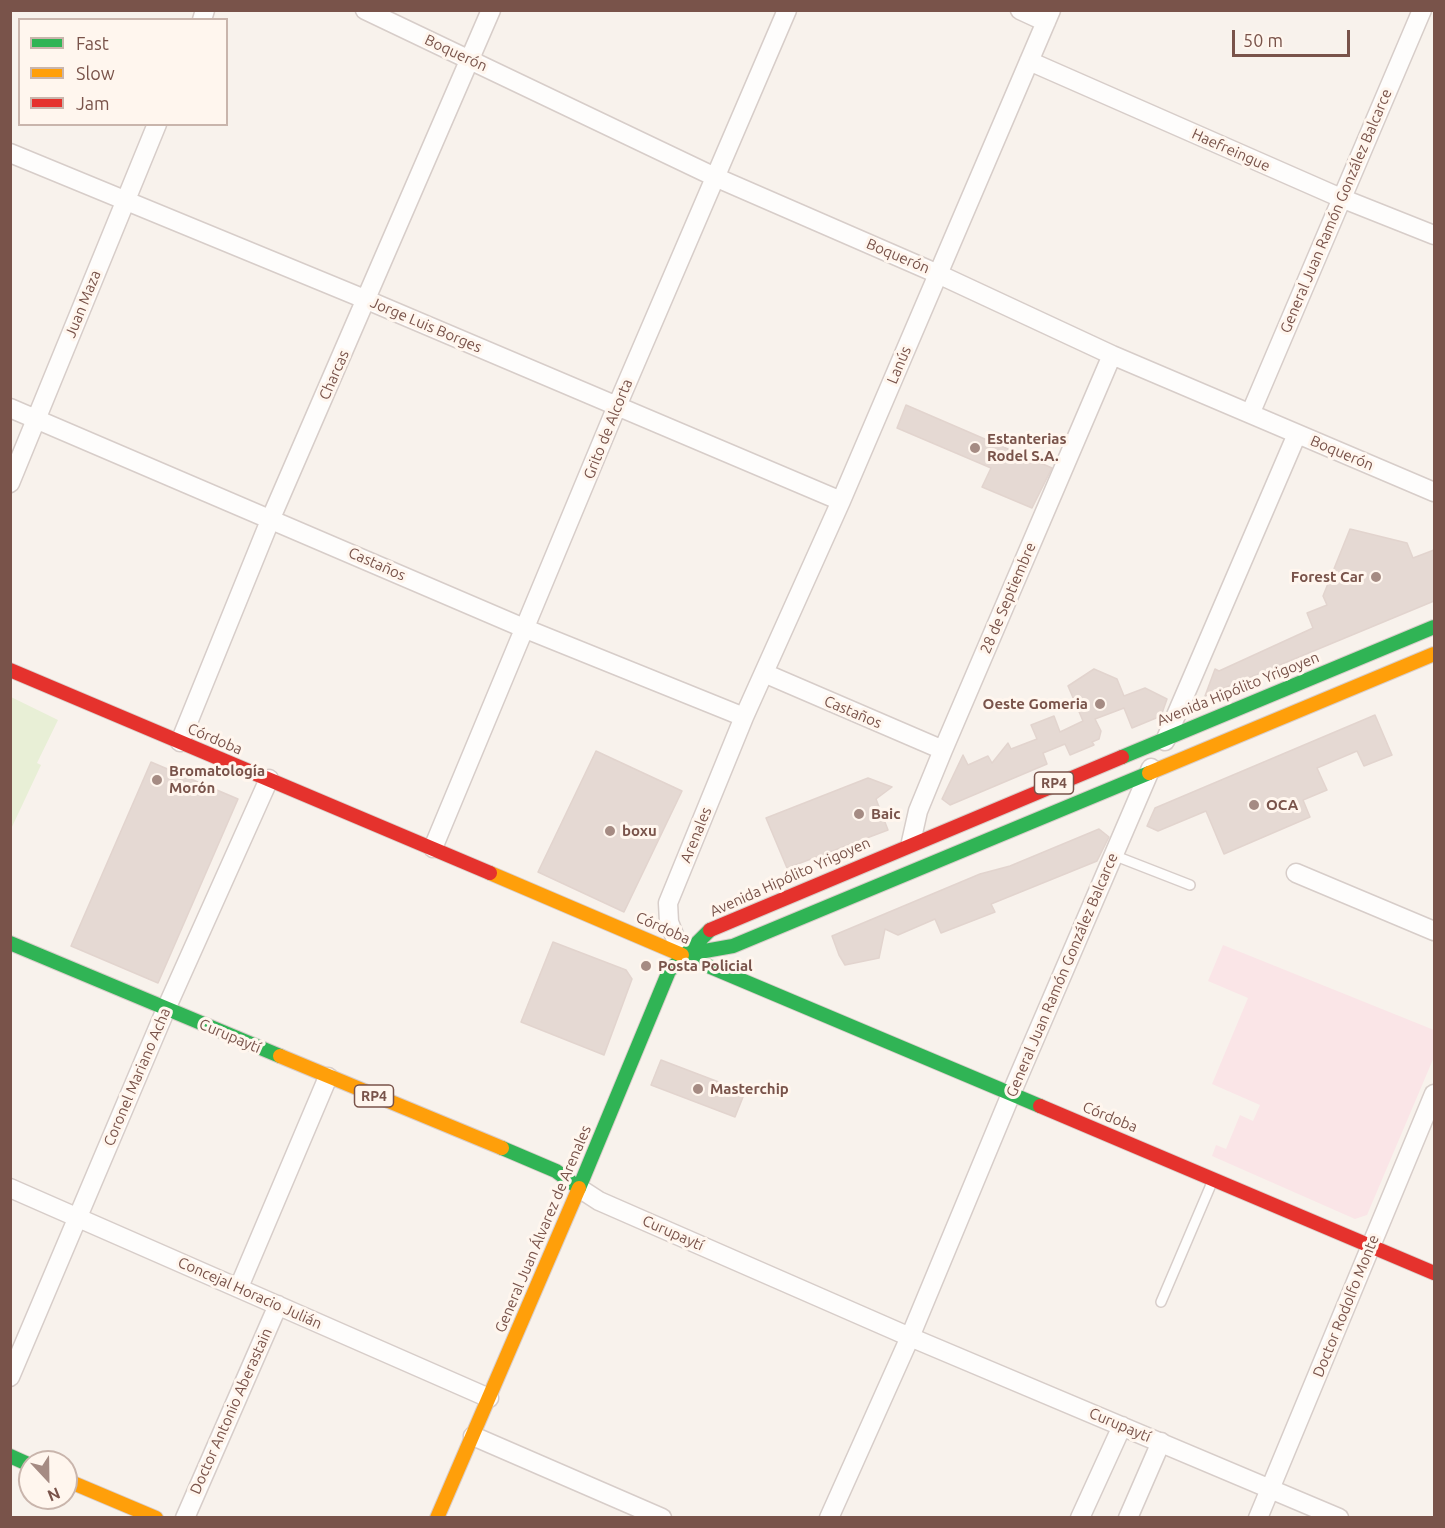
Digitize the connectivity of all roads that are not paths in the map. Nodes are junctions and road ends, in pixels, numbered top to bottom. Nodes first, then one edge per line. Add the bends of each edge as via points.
1 (365, 10) edge
2 (491, 10) edge
3 (787, 10) edge
4 (1020, 10) edge
5 (1422, 10) edge
6 (1048, 16) edge
7 (470, 58) junction
8 (1029, 61) junction
9 (156, 126) edge
10 (10, 153) edge
11 (715, 177) junction
12 (1341, 198) junction
13 (127, 200) junction
14 (1434, 235) edge
15 (938, 274) junction
16 (368, 300) junction
17 (1112, 355) junction
18 (617, 406) junction
19 (10, 408) edge
20 (1251, 412) junction
21 (37, 419) junction
22 (1297, 434) junction
23 (10, 483) edge
24 (1434, 492) edge
25 (841, 501) junction
26 (271, 518) junction
27 (1434, 627) edge
28 (526, 629) junction
29 (1434, 654) edge
30 (10, 670) edge
31 (764, 673) junction
32 (744, 717) junction
33 (1168, 735) junction
34 (180, 742) junction
35 (943, 750) junction
36 (1150, 771) junction
37 (269, 779) junction
38 (910, 842) junction
39 (433, 848) junction
40 (1113, 855) junction
41 (1296, 873) dead end
42 (1190, 885) dead end
43 (1434, 931) edge
44 (10, 943) edge
45 (682, 954) junction
46 (166, 1009) junction
47 (328, 1077) junction
48 (1011, 1094) junction
49 (1434, 1094) edge
50 (1214, 1178) junction
51 (10, 1188) edge
52 (579, 1188) junction
53 (77, 1217) junction
54 (1371, 1246) junction
55 (1434, 1273) edge
56 (239, 1287) junction
57 (1161, 1302) dead end
58 (278, 1305) junction
59 (910, 1337) junction
60 (10, 1377) edge
61 (489, 1398) junction
62 (1122, 1426) junction
63 (472, 1436) junction
64 (1161, 1442) junction
65 (78, 1486) edge
66 (1271, 1488) junction
67 (131, 1513) edge
68 (156, 1518) edge
69 (185, 1518) edge
70 (437, 1518) edge
71 (662, 1518) edge
72 (829, 1518) edge
73 (1080, 1518) edge
74 (1128, 1518) edge
75 (1258, 1518) edge
76 (1339, 1518) edge

1 - 7 street, Boquerón
2 - 7 street, Charcas
3 - 11 street, Grito de Alcorta
4 - 6 street
5 - 12 street, General Juan Ramón González Balcarce
6 - 8 street, Lanús
7 - 11 street, Boquerón
7 - 16 street, Charcas
8 - 12 street, Haefreingue
8 - 15 street, Lanús
9 - 13 street, Juan Maza
10 - 13 street, Jorge Luis Borges
11 - 15 street, Boquerón
11 - 18 street, Grito de Alcorta
12 - 14 street, Haefreingue
12 - 20 street, General Juan Ramón González Balcarce
13 - 16 street, Jorge Luis Borges
13 - 21 street, Juan Maza
15 - 17 street, Boquerón
15 - 25 street, Lanús
16 - 18 street, Jorge Luis Borges
16 - 26 street, Charcas
17 - 20 street, Boquerón
17 - 35 street, 28 de Septiembre
18 - 25 street, Jorge Luis Borges
18 - 28 street, Grito de Alcorta
19 - 21 street, Castaños
20 - 22 street, Boquerón
21 - 23 street, Juan Maza
21 - 26 street, Castaños
22 - 24 street, Boquerón
22 - 33 street, General Juan Ramón González Balcarce
25 - 31 street, Lanús
26 - 28 street, Castaños
26 - 34 street, Charcas
27 - 33 main road, Avenida Hipólito Yrigoyen / RP4
28 - 32 street, Castaños
28 - 39 street, Grito de Alcorta
29 - 36 main road, RP4
30 - 34 main road, Córdoba
31 - 32 street, Lanús
31 - 35 street, Castaños
32 - 45 street, Arenales via 668,903 669,922
33 - 36 street, General Juan Ramón González Balcarce
33 - 38 main road, Avenida Hipólito Yrigoyen / RP4
34 - 37 main road, Córdoba
35 - 38 street, 28 de Septiembre
36 - 40 street, General Juan Ramón González Balcarce
36 - 45 main road, RP4 via 733,946
37 - 39 main road, Córdoba
37 - 46 street, Coronel Mariano Acha
38 - 45 main road, Avenida Hipólito Yrigoyen / RP4 via 714,926
39 - 45 main road, Córdoba
40 - 42 lane
40 - 48 street, General Juan Ramón González Balcarce
41 - 43 street
44 - 46 main road, Curupaytí / RP4
45 - 48 main road, Córdoba
45 - 52 main road, General Juan Álvarez de Arenales / RP4 via 669,971
46 - 47 main road, Curupaytí / RP4
46 - 53 street, Coronel Mariano Acha
47 - 52 main road, Curupaytí / RP4 via 556,1171
47 - 56 street
48 - 50 main road, Córdoba
48 - 59 street, General Juan Ramón González Balcarce
49 - 54 street, Doctor Rodolfo Monte
50 - 54 main road, Córdoba
50 - 57 lane
51 - 53 street, Concejal Horacio Julián
52 - 59 street, Curupaytí via 599,1201
52 - 61 main road, General Juan Álvarez de Arenales
53 - 56 street, Concejal Horacio Julián
53 - 60 street, Coronel Mariano Acha
54 - 55 main road, Córdoba
54 - 66 street, Doctor Rodolfo Monte
56 - 58 street, Concejal Horacio Julián
58 - 61 street, Concejal Horacio Julián
58 - 69 street, Doctor Antonio Aberastain
59 - 62 street, Curupaytí
59 - 72 street, General Juan Ramón González Balcarce
61 - 63 main road, General Juan Álvarez de Arenales
62 - 64 street, Curupaytí
62 - 73 street
63 - 70 main road, General Juan Álvarez de Arenales
63 - 71 street
64 - 66 street, Curupaytí
64 - 74 street
65 - 67 main road
66 - 75 street, Doctor Rodolfo Monte
66 - 76 street, Curupaytí
67 - 68 main road

